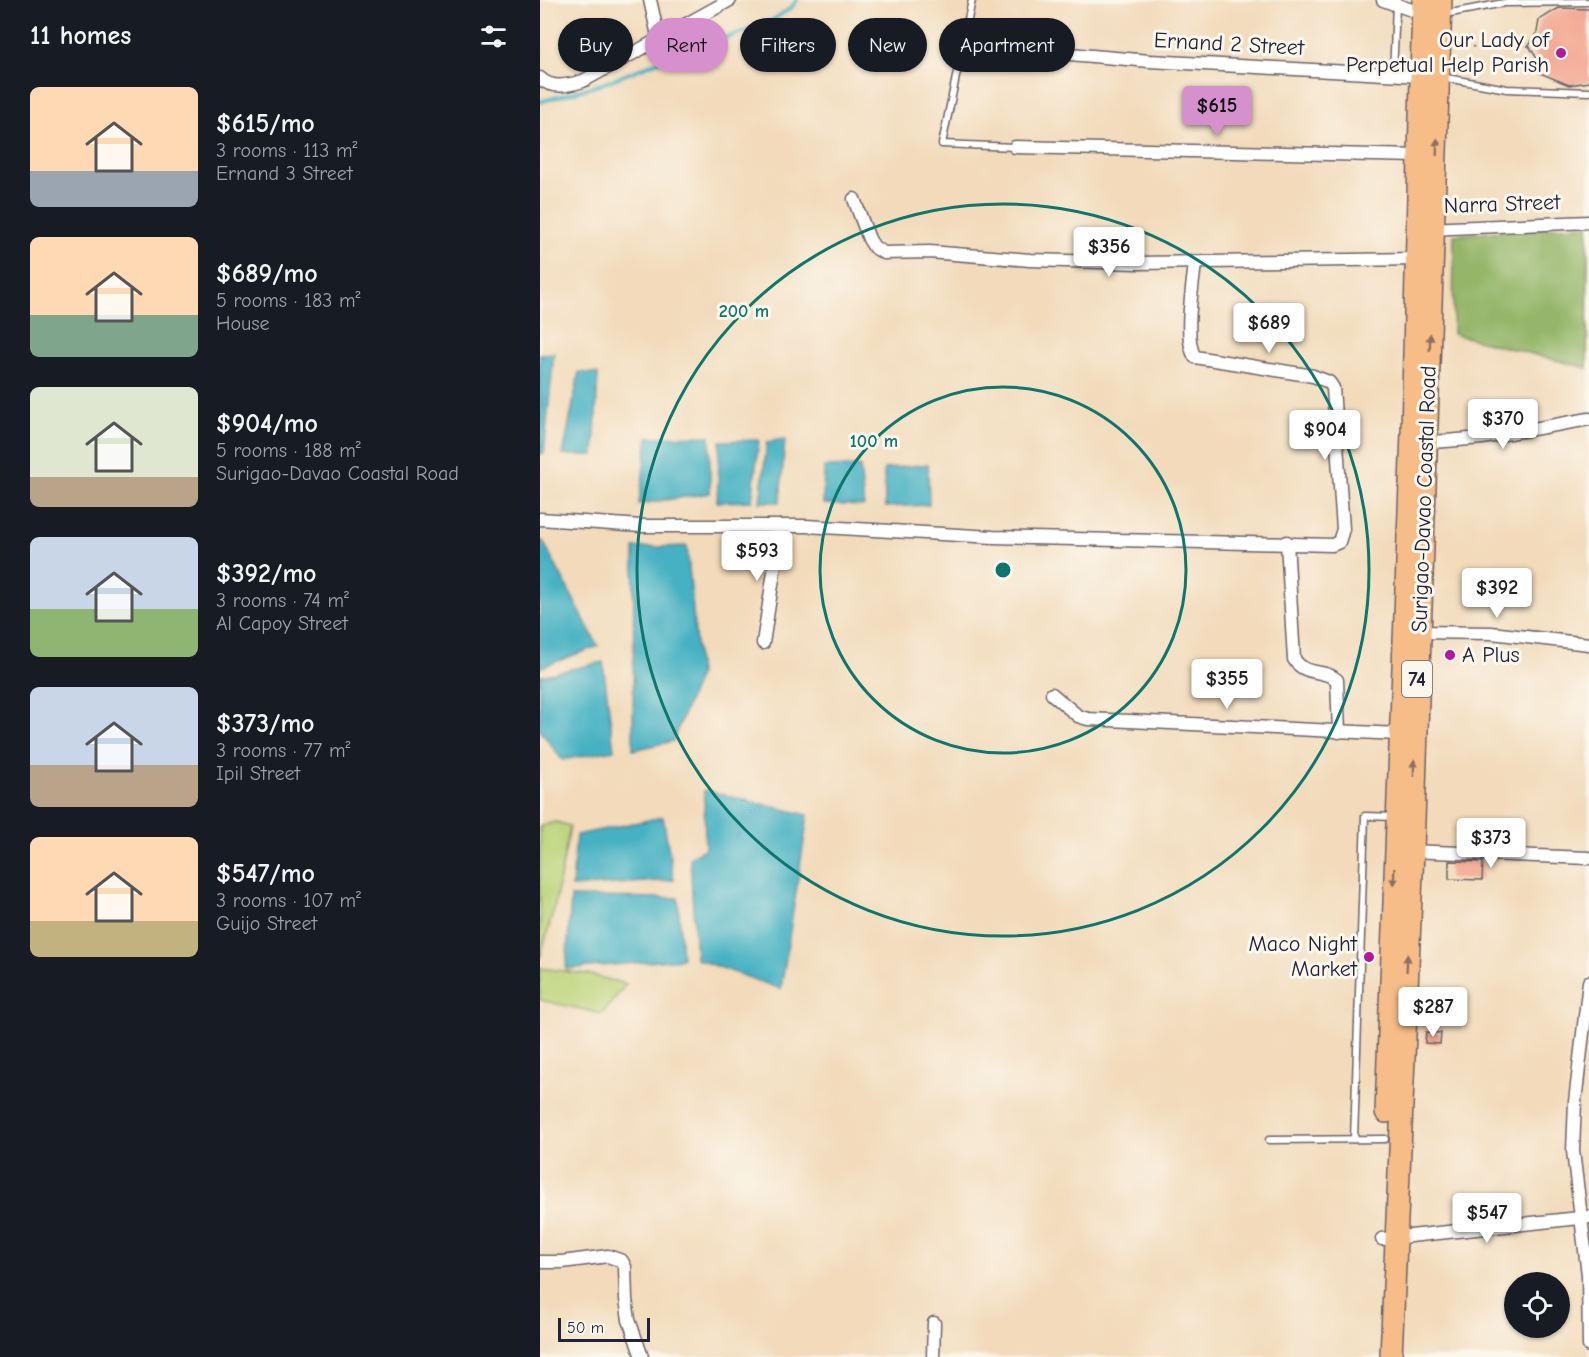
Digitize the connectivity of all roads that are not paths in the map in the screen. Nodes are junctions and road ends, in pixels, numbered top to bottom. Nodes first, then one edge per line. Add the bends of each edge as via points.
1 (650, 0) edge
2 (730, 0) edge
3 (972, 0) edge
4 (1383, 0) edge
5 (1589, 2) edge
6 (1396, 5) junction
7 (1432, 7) edge
8 (654, 18) edge
9 (698, 18) edge
10 (968, 18) edge
11 (645, 48) edge
12 (1075, 54) edge
13 (957, 72) edge
14 (1392, 74) junction
15 (1430, 76) junction
16 (540, 78) edge
17 (1589, 92) edge
18 (1015, 147) joint
19 (1418, 156) junction
20 (854, 199) dead end
21 (1589, 222) edge
22 (1426, 229) junction
23 (1417, 259) junction
24 (1195, 263) junction
25 (1589, 419) edge
26 (1418, 443) junction
27 (540, 519) edge
28 (781, 526) junction
29 (1287, 542) junction
30 (1411, 632) junction
31 (763, 643) dead end
32 (1589, 644) edge
33 (1052, 694) dead end
34 (1339, 732) junction
35 (1398, 734) junction
36 (1396, 817) junction
37 (1404, 851) junction
38 (1589, 858) edge
39 (1589, 982) edge
40 (1585, 1046) edge
41 (1354, 1138) junction
42 (1385, 1139) junction
43 (1269, 1140) dead end
44 (1585, 1218) edge
45 (1388, 1239) junction
46 (540, 1262) edge
47 (934, 1323) dead end
48 (1589, 1346) edge
49 (642, 1357) edge
50 (933, 1357) edge
51 (1377, 1357) edge
52 (1391, 1357) edge

1 - 8 street
2 - 9 street
3 - 10 lane
4 - 6 street
5 - 7 lane
6 - 7 street
6 - 14 lane
7 - 15 highway, Surigao-Davao Coastal Road / 74
7 - 15 highway, Surigao-Davao Coastal Road / 74 via 1440,47
11 - 16 street via 584,81 559,86
12 - 14 street, Ernand 2 Street
13 - 18 lane via 942,144
14 - 15 street, Ernand 2 Street
15 - 17 lane via 1507,89
15 - 19 highway, Surigao-Davao Coastal Road / 74
22 -> 15 highway, Surigao-Davao Coastal Road / 74
18 - 19 street
19 - 22 highway, Surigao-Davao Coastal Road / 74
20 - 24 street via 868,239 884,253
21 - 22 street, Narra Street
22 - 23 highway, Surigao-Davao Coastal Road / 74
26 -> 22 highway, Surigao-Davao Coastal Road / 74
23 - 24 street
23 - 26 highway, Surigao-Davao Coastal Road / 74
24 - 29 street via 1190,335 1195,357 1322,379 1329,382 1336,396 1341,540 1332,545
25 - 26 street via 1482,438
26 - 30 highway, Surigao-Davao Coastal Road / 74
27 - 28 street via 641,526
28 - 29 street via 993,537
28 - 31 street
29 - 34 street via 1294,659 1305,670 1337,680
30 - 32 street via 1491,633
30 - 35 highway, Surigao-Davao Coastal Road / 74
37 -> 30 highway, Surigao-Davao Coastal Road / 74
33 - 34 street via 1088,720
34 - 35 street
35 - 36 highway, Surigao-Davao Coastal Road / 74
36 - 37 highway, Surigao-Davao Coastal Road / 74
36 - 41 lane via 1365,816
37 - 38 street
37 -> 42 highway, Surigao-Davao Coastal Road / 74
45 -> 37 highway, Surigao-Davao Coastal Road / 74
39 - 40 street
40 - 44 street via 1573,1151
41 - 42 lane
41 - 43 lane
42 - 45 highway, Surigao-Davao Coastal Road / 74
44 - 45 street
44 - 48 street
45 - 51 highway, Surigao-Davao Coastal Road / 74
45 - 52 highway, Surigao-Davao Coastal Road / 74
46 - 49 street via 608,1256 621,1261 625,1267 629,1320
47 - 50 street

